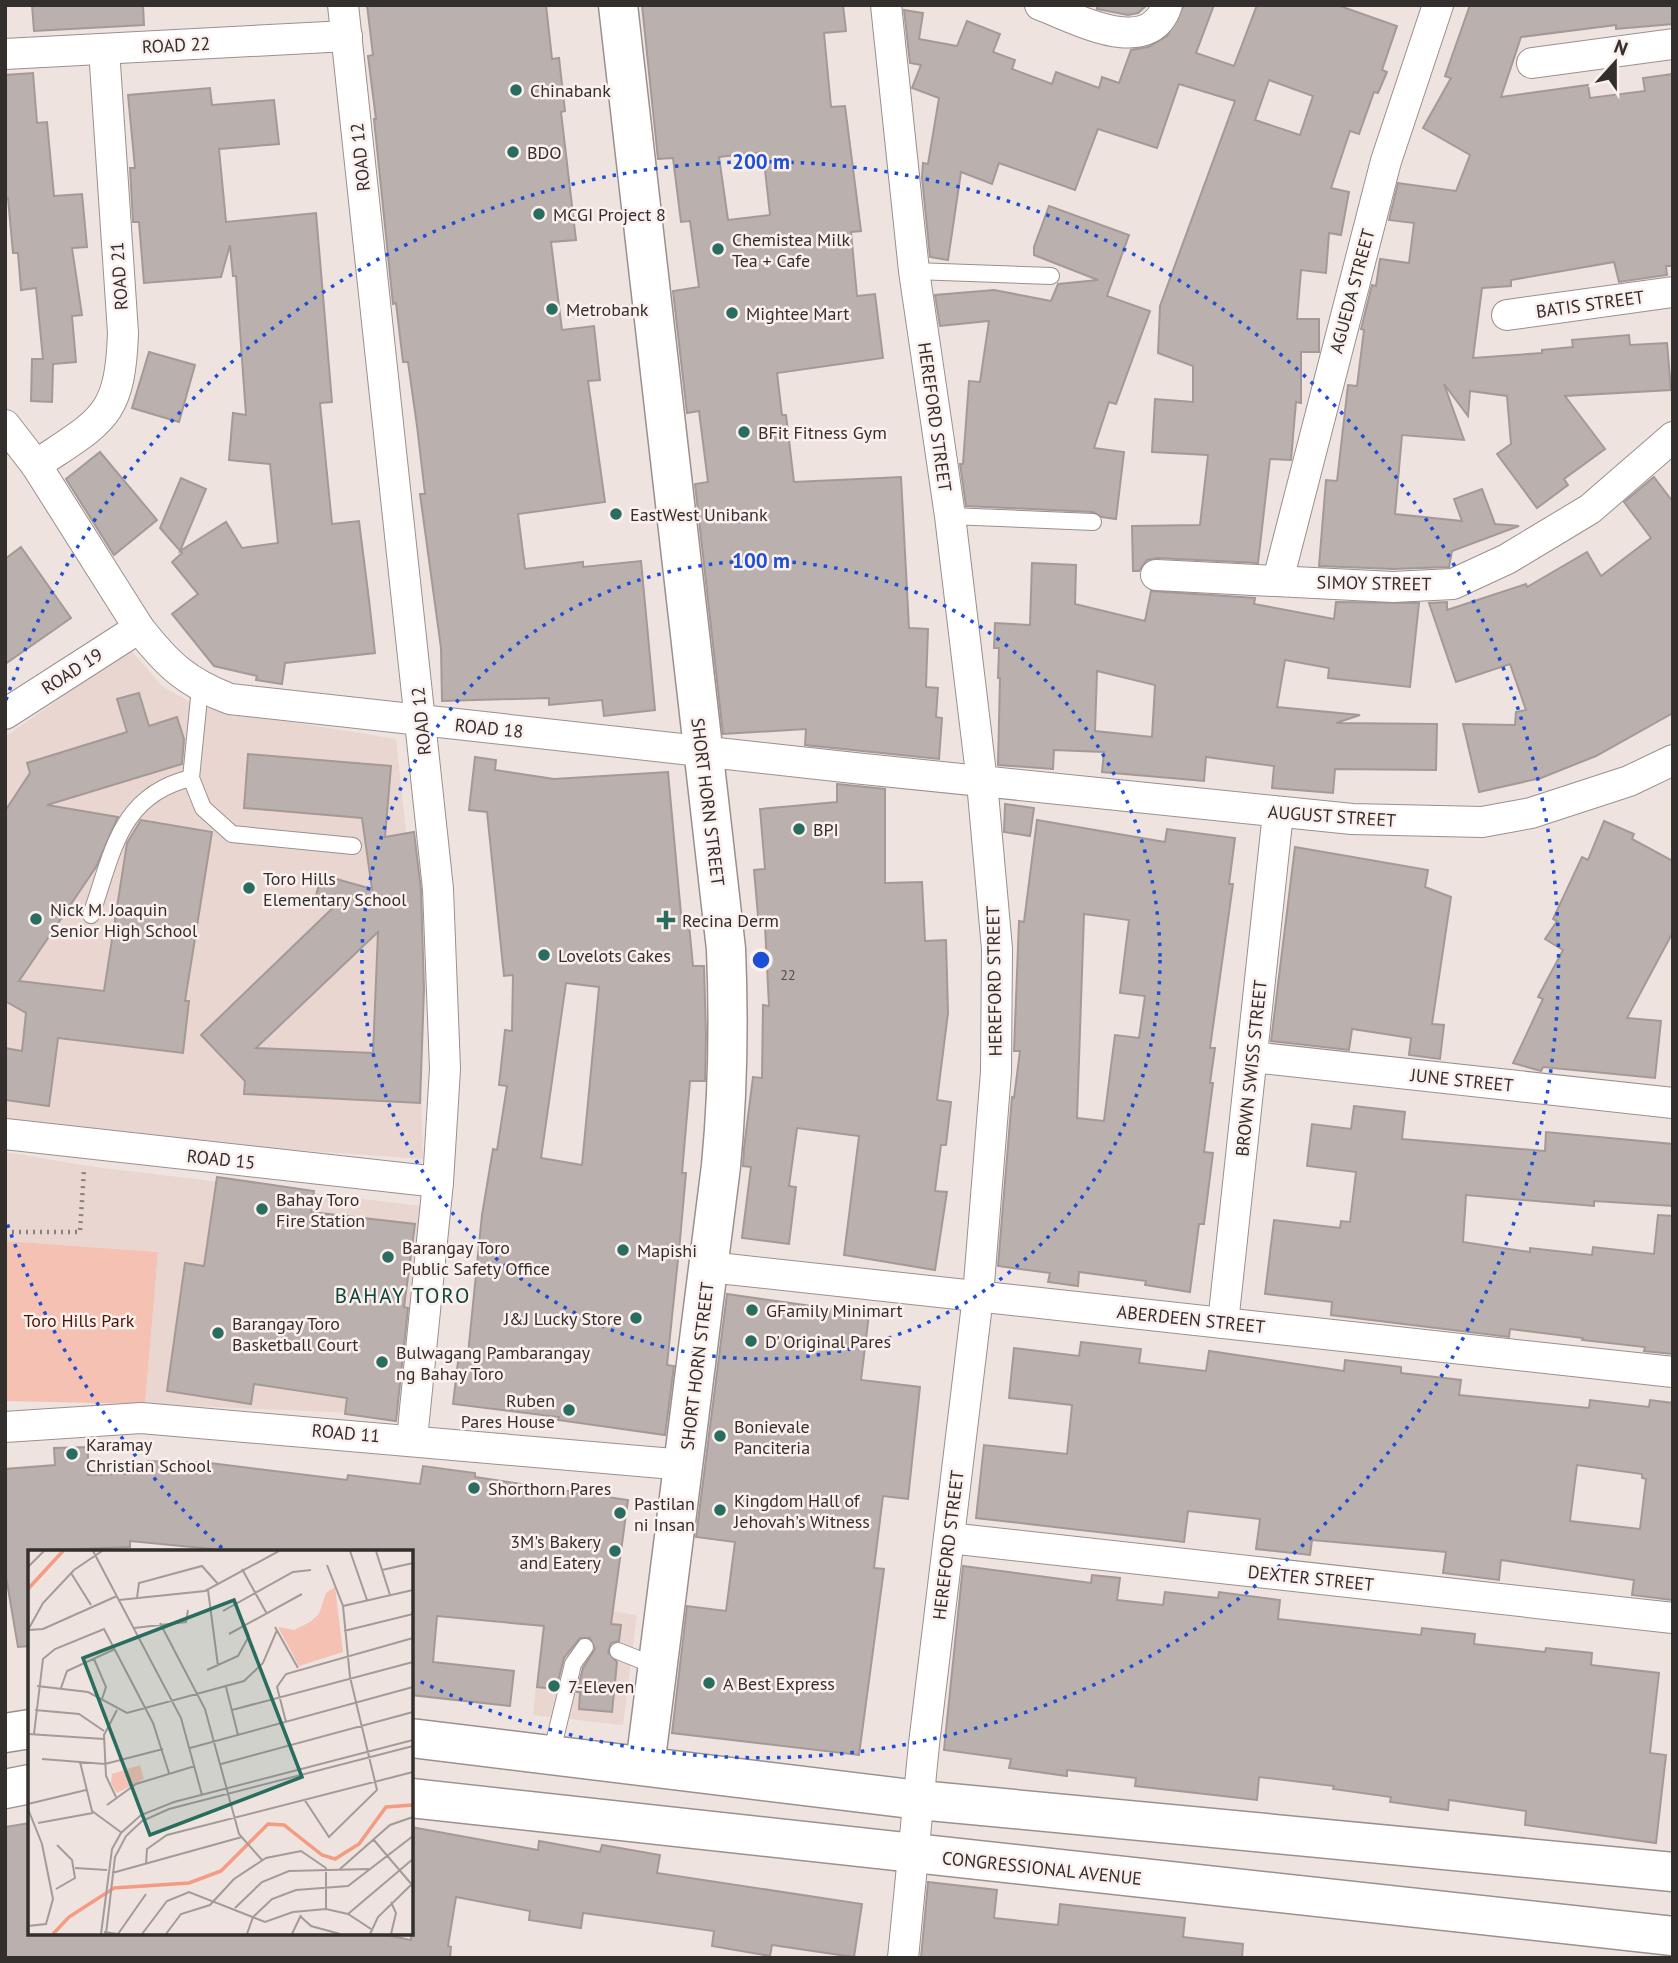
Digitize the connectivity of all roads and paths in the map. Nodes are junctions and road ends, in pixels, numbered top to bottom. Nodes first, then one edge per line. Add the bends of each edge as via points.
1 (343, 5) edge
2 (618, 5) edge
3 (886, 5) edge
4 (1040, 5) edge
5 (1167, 5) edge
6 (1438, 5) edge
7 (347, 36) junction
8 (1673, 44) edge
9 (104, 49) junction
10 (5, 54) edge
11 (1532, 63) dead end
12 (914, 271) junction
13 (1051, 276) dead end
14 (1673, 292) edge
15 (1507, 315) dead end
16 (5, 425) edge
17 (1673, 437) edge
18 (36, 465) junction
19 (950, 516) junction
20 (1093, 522) dead end
21 (1156, 575) dead end
22 (1278, 580) junction
23 (139, 628) junction
24 (200, 688) junction
25 (5, 714) edge
26 (422, 721) junction
27 (701, 752) junction
28 (1673, 760) edge
29 (191, 778) junction
30 (982, 782) junction
31 (1278, 813) junction
32 (353, 846) dead end
33 (91, 915) dead end
34 (1252, 1057) junction
35 (1673, 1102) edge
36 (5, 1134) edge
37 (85, 1145) junction
38 (438, 1182) junction
39 (5, 1232) edge
40 (709, 1267) junction
41 (978, 1296) junction
42 (1223, 1323) junction
43 (1673, 1372) edge
44 (5, 1427) edge
45 (412, 1439) junction
46 (685, 1465) junction
47 (950, 1538) junction
48 (1673, 1618) edge
49 (585, 1647) dead end
50 (618, 1651) dead end
51 (658, 1667) junction
52 (28, 1729) edge
53 (5, 1733) edge
54 (413, 1738) edge
55 (551, 1755) junction
56 (645, 1766) junction
57 (28, 1784) edge
58 (5, 1789) edge
59 (413, 1798) edge
60 (919, 1800) junction
61 (914, 1855) junction
62 (1673, 1872) edge
63 (1673, 1936) edge
64 (903, 1958) edge

1 - 7 street, ROAD 12
2 - 27 main road, SHORT HORN STREET
3 - 12 street, HEREFORD STREET
4 - 5 street via 1134,35 1152,28
6 - 22 street, AGUEDA STREET via 1383,173
7 - 9 street, ROAD 22
7 - 26 street, ROAD 12
8 - 11 street
9 - 10 street, ROAD 22
9 - 18 street, ROAD 21 via 122,366 115,398 98,423
12 - 13 lane
12 - 19 street, HEREFORD STREET
14 - 15 street, BATIS STREET
16 - 18 street, ROAD 18
17 - 22 street, SIMOY STREET via 1590,509 1507,559 1452,584 1393,587
18 - 23 street, ROAD 18
19 - 20 lane
19 - 30 street, HEREFORD STREET
21 - 22 street, SIMOY STREET
23 - 24 street, ROAD 18 via 177,672
23 - 25 street, ROAD 19
24 - 26 street, ROAD 18 via 230,699
24 - 29 lane
26 - 27 street, ROAD 18
26 - 38 street, ROAD 12 via 438,890 445,1050
27 - 30 street, ROAD 18
27 - 40 main road, SHORT HORN STREET via 726,949 728,1009 729,1081
28 - 31 street, AUGUST STREET via 1578,800 1482,822
29 - 32 lane via 203,808 232,834
29 - 33 lane via 162,786 128,814
30 - 31 street, AUGUST STREET
30 - 41 street, HEREFORD STREET via 997,949 996,1072
31 - 34 street, BROWN SWISS STREET
34 - 35 street, JUNE STREET
34 - 42 street, BROWN SWISS STREET
36 - 37 street, ROAD 15
37 - 38 street, ROAD 15
37 - 39 path via 80,1232
38 - 45 street, ROAD 12
40 - 41 street, ABERDEEN STREET
40 - 46 main road, SHORT HORN STREET
41 - 42 street, ABERDEEN STREET
41 - 47 street, HEREFORD STREET
42 - 43 street, ABERDEEN STREET
44 - 45 street, ROAD 11 via 141,1418
45 - 46 street, ROAD 11
46 - 51 main road, SHORT HORN STREET
47 - 48 street, DEXTER STREET
47 - 60 street, HEREFORD STREET
49 - 55 lane via 573,1664
50 - 51 lane
51 - 56 main road, SHORT HORN STREET
52 - 53 main road
54 - 55 main road
55 - 56 main road
56 - 60 main road
57 - 58 main road
59 - 61 main road, CONGRESSIONAL AVENUE
60 - 61 street, HEREFORD STREET
60 - 62 main road
61 - 63 main road, CONGRESSIONAL AVENUE
61 - 64 street, HEREFORD STREET

